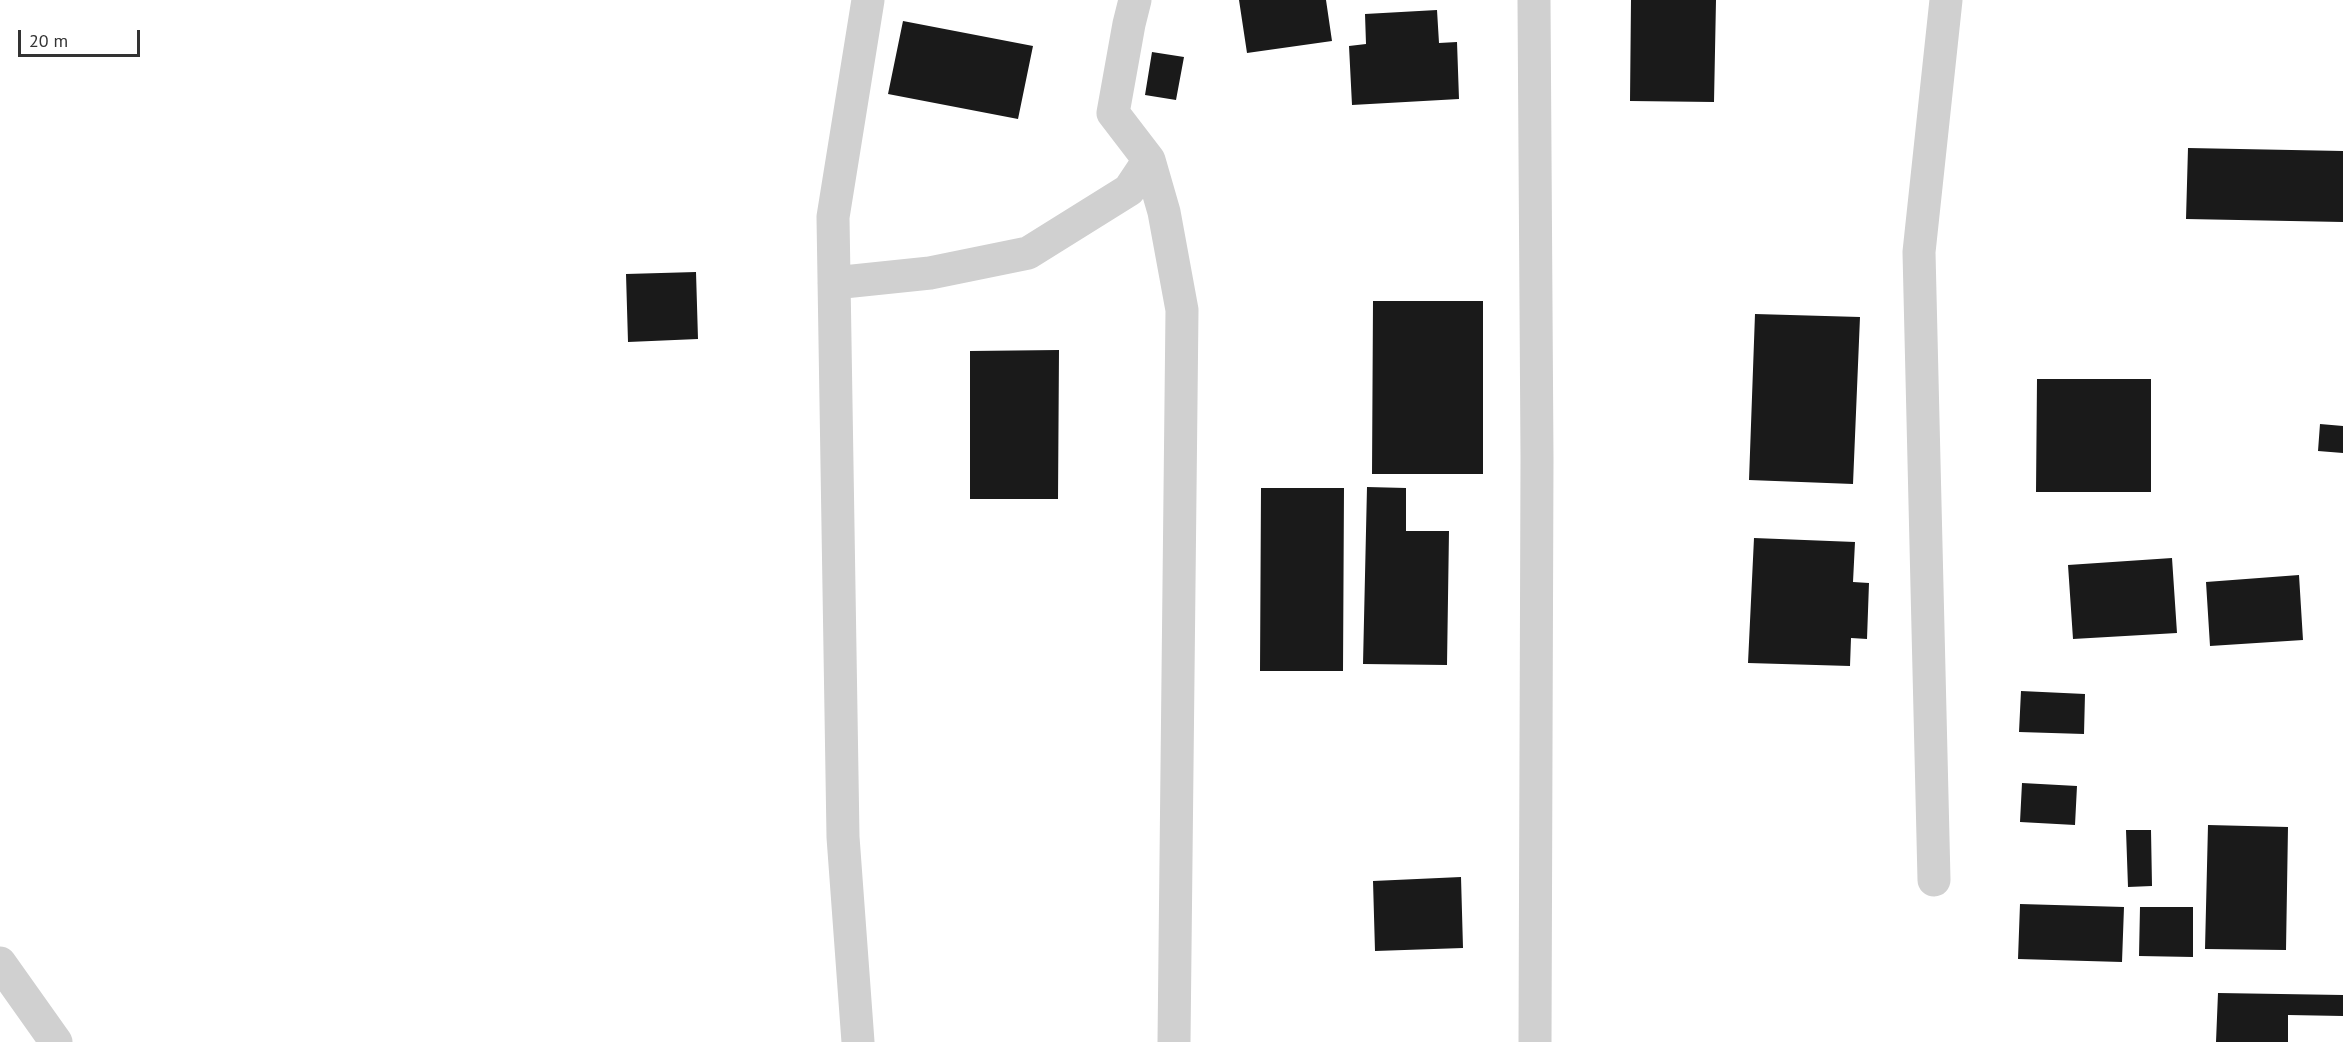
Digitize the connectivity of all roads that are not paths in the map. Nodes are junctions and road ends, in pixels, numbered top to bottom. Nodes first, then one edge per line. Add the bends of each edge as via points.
1 (868, 0) edge
2 (1135, 0) edge
3 (1534, 0) edge
4 (1946, 0) edge
5 (1149, 160) junction
6 (834, 283) junction
7 (1934, 880) dead end
8 (0, 963) edge
9 (56, 1042) edge
10 (858, 1042) edge
11 (1174, 1042) edge
12 (1535, 1042) edge

1 - 6 street via 833,217
2 - 5 street via 1113,113
3 - 12 street
4 - 7 street via 1919,252
5 - 6 street via 1129,190 1028,253 930,273
5 - 11 street via 1164,212 1182,310
6 - 10 street via 843,837
8 - 9 street

